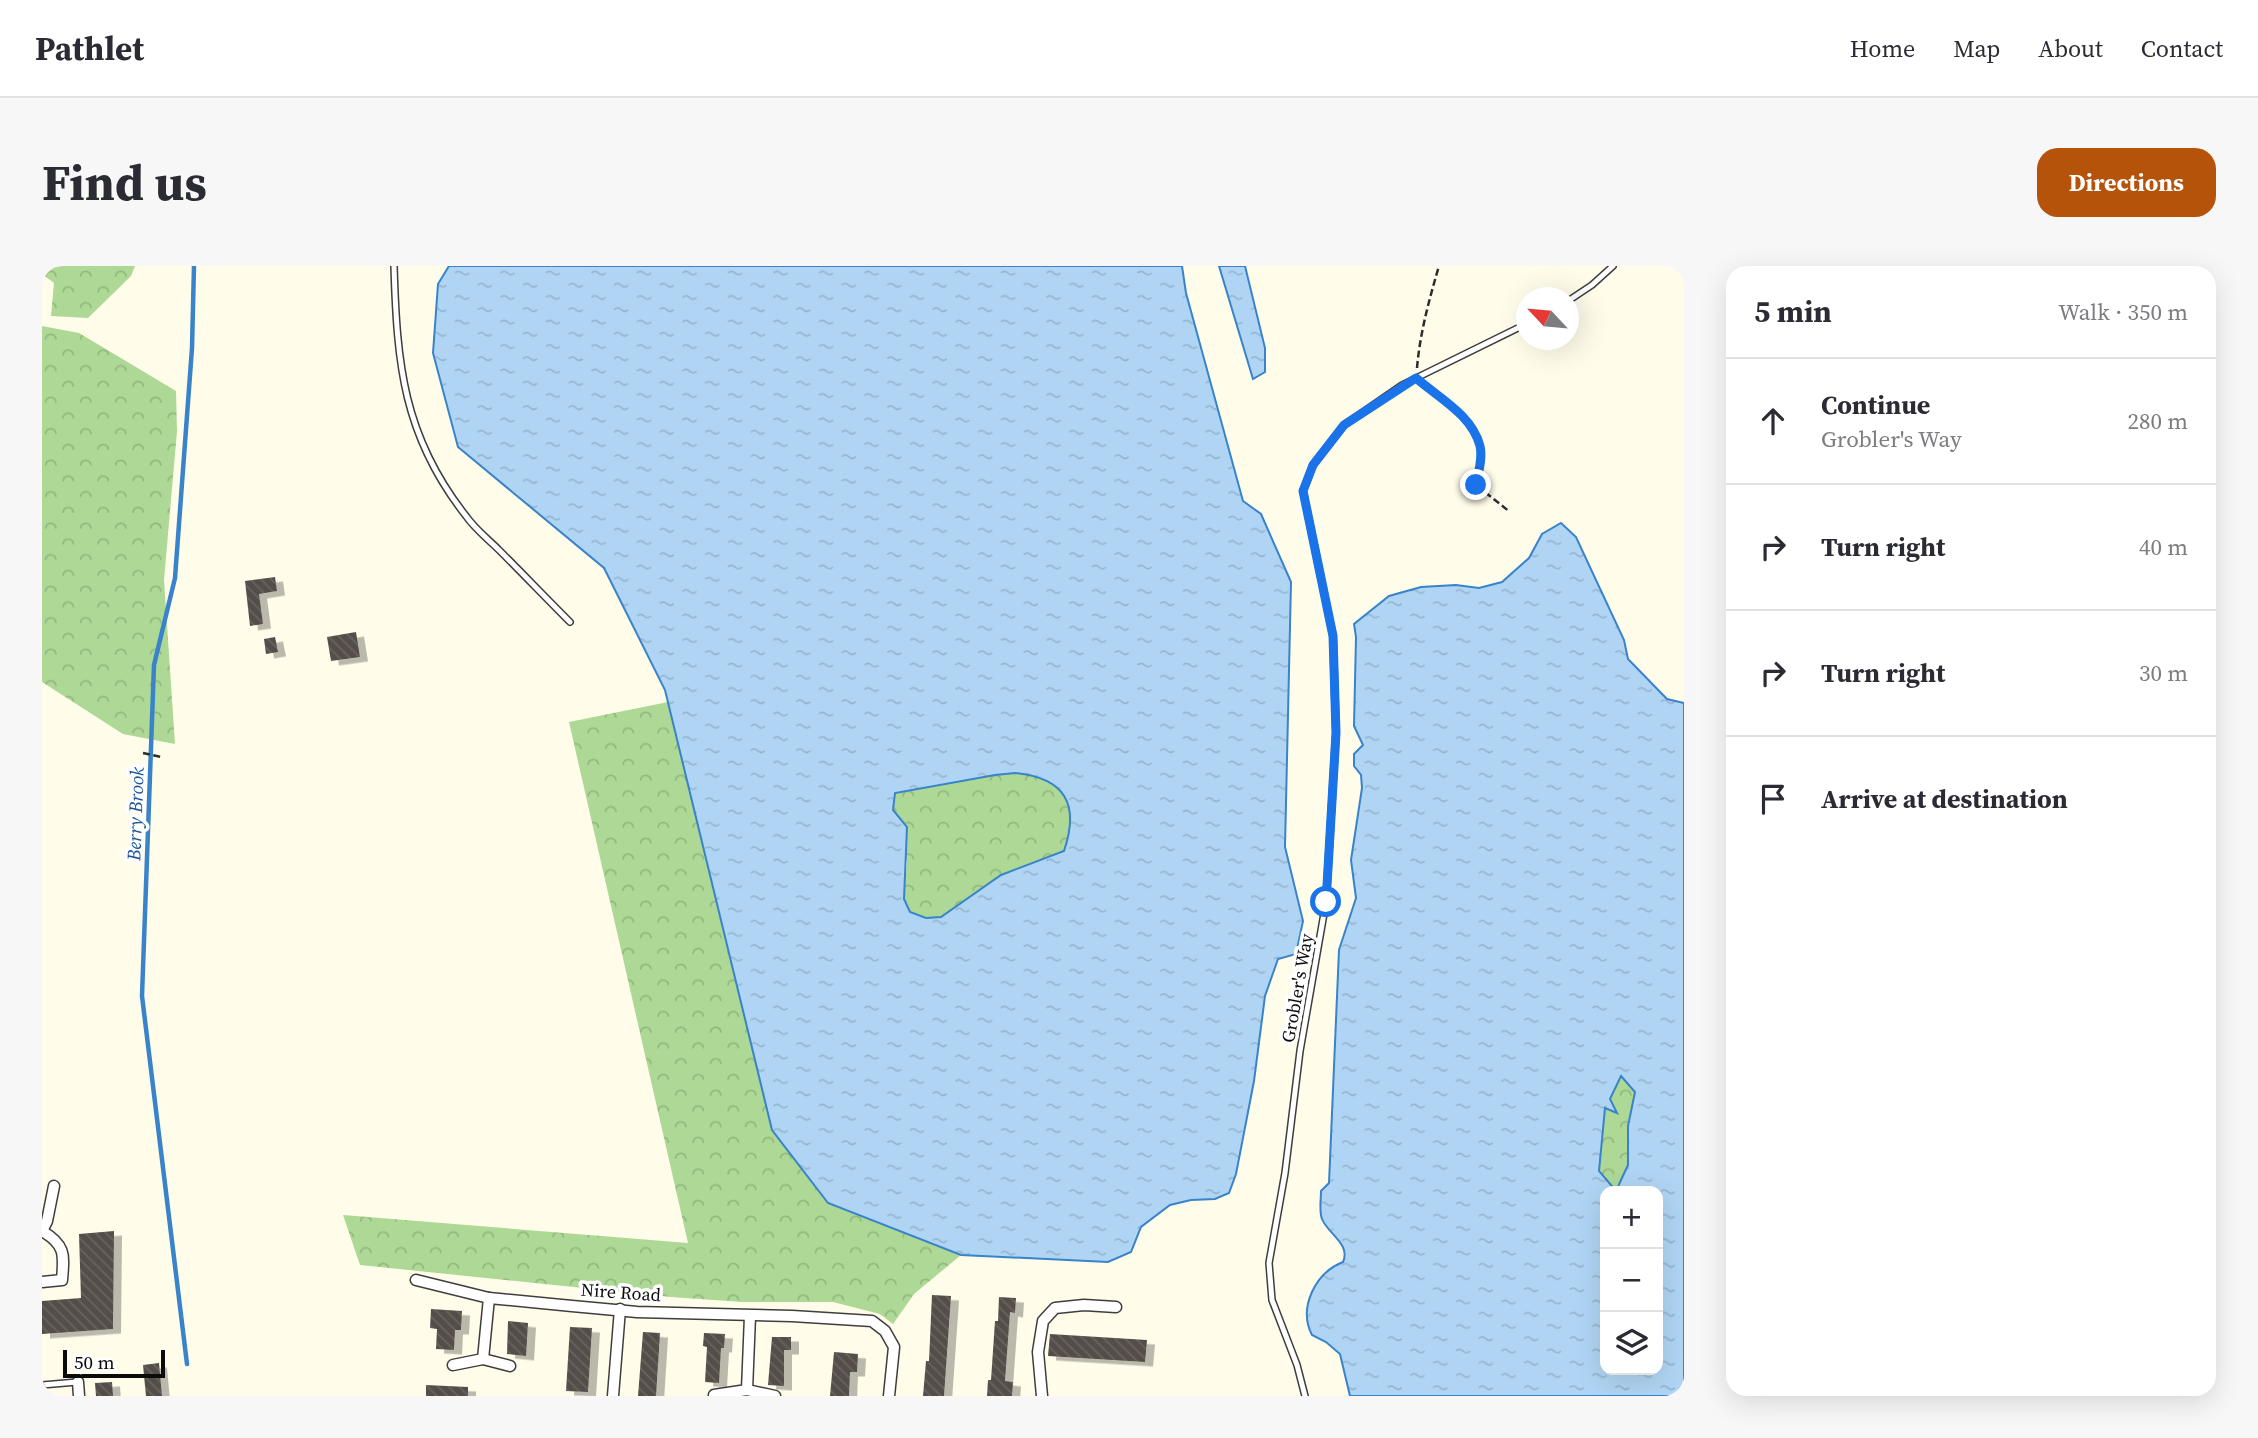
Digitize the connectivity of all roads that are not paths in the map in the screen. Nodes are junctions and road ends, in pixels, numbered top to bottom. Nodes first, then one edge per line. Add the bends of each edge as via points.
1 (394, 266) edge
2 (1614, 266) edge
3 (1579, 294) edge
4 (1516, 329) edge
5 (570, 622) dead end
6 (54, 1186) dead end
7 (42, 1231) edge
8 (416, 1280) dead end
9 (42, 1282) edge
10 (489, 1298) junction
11 (1116, 1307) dead end
12 (620, 1309) junction
13 (750, 1316) junction
14 (483, 1359) junction
15 (453, 1365) dead end
16 (510, 1366) dead end
17 (78, 1382) joint
18 (42, 1385) edge
19 (747, 1390) junction
20 (714, 1395) edge
21 (79, 1396) edge
22 (613, 1396) edge
23 (775, 1396) edge
24 (889, 1396) edge
25 (1042, 1396) edge
26 (1305, 1396) edge

1 - 5 lane via 402,376 416,433 467,518
2 - 3 lane
4 - 26 lane, Grobler's Way via 1416,378 1344,425 1313,465 1303,491 1333,636 1336,733 1326,902 1269,1263 1272,1300
6 - 7 street
7 - 9 street via 55,1238 64,1253 62,1280
8 - 10 street, Nire Road
10 - 12 street, Nire Road
10 - 14 street
11 - 25 street via 1055,1308 1043,1321 1038,1352
12 - 13 street, Nire Road
12 - 22 street
13 - 19 street
13 - 24 street, Nire Road via 873,1321 894,1347
14 - 15 street
14 - 16 street
17 - 18 lane
17 - 21 street
19 - 20 street
19 - 23 street

